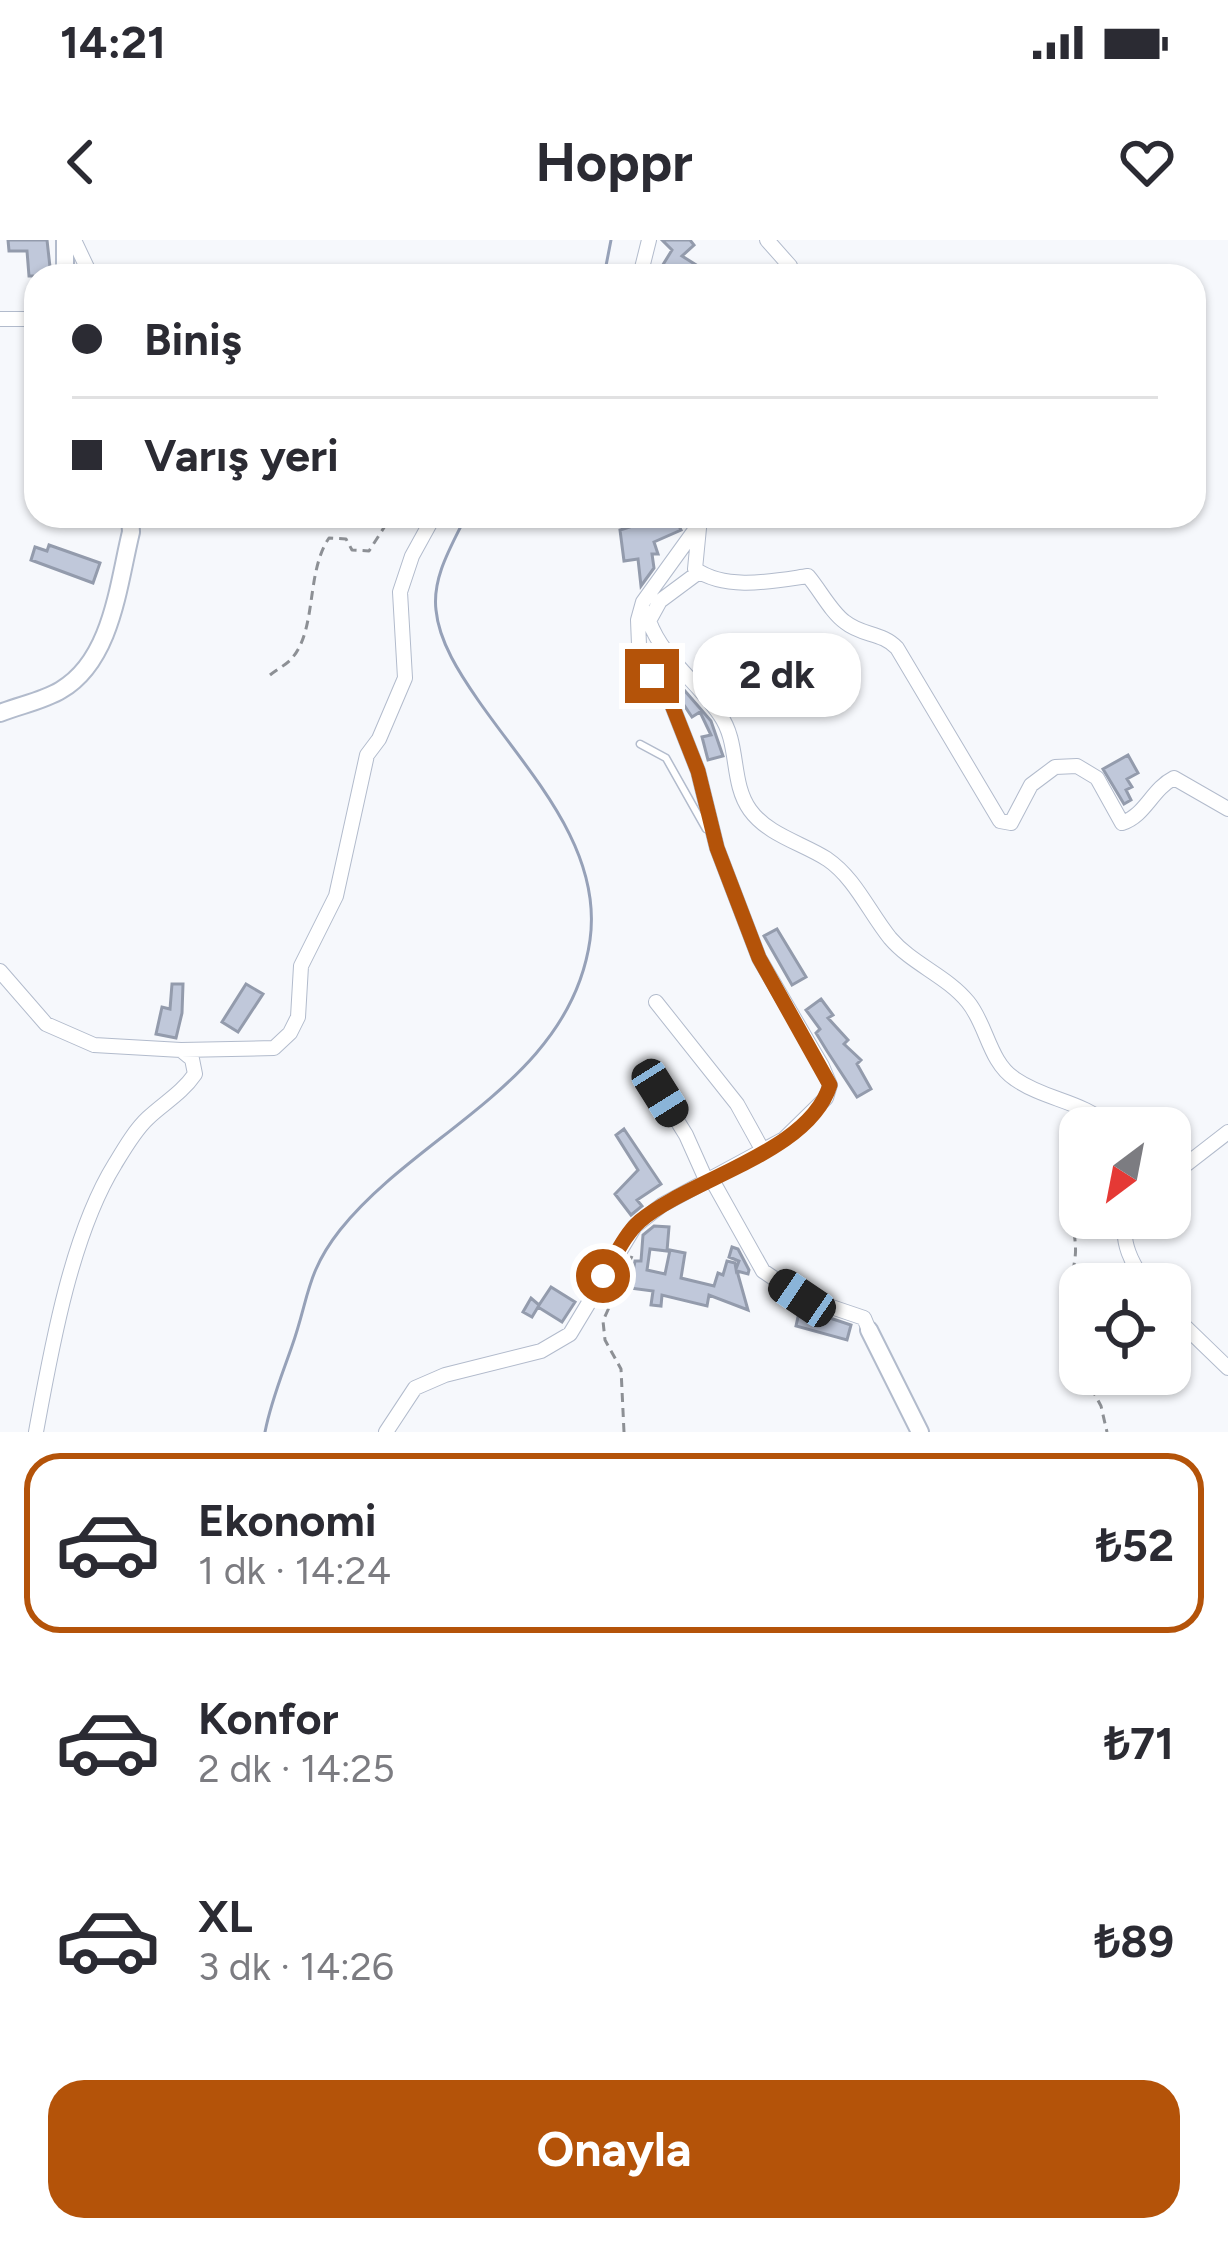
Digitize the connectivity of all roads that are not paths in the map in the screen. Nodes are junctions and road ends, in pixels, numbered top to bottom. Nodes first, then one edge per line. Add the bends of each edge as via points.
1 (767, 240) edge
2 (788, 264) edge
3 (131, 528) edge
4 (428, 528) edge
5 (696, 528) edge
6 (701, 528) edge
7 (699, 572) junction
8 (0, 713) edge
9 (640, 744) dead end
10 (1228, 809) edge
11 (717, 848) junction
12 (0, 971) edge
13 (656, 1002) dead end
14 (181, 1050) junction
15 (660, 1093) dead end
16 (1083, 1107) edge
17 (1228, 1132) edge
18 (763, 1151) junction
19 (1191, 1161) edge
20 (709, 1181) junction
21 (869, 1330) joint
22 (1191, 1332) edge
23 (1228, 1368) edge
24 (37, 1432) edge
25 (386, 1432) edge
26 (920, 1432) edge

1 - 2 street
3 - 8 street via 99,652 83,675
4 - 14 street via 400,592 405,678 367,755 336,896 301,965 290,1033 274,1048
5 - 11 street via 644,602 639,645 698,771
6 - 7 street
7 - 10 street via 756,584 808,576 841,620 886,636 1000,821 1011,824 1030,784 1055,767 1077,766 1096,778 1122,823 1174,778
7 - 16 street via 660,601 649,621 658,645 730,730 751,811 829,860 890,938 965,998 1013,1079
9 - 11 lane via 666,758
11 - 18 street via 759,958 830,1085 816,1111
12 - 14 street via 46,1024 94,1046
13 - 18 street via 737,1104
14 - 24 street via 195,1073 144,1122 92,1216 56,1324
15 - 20 street
17 - 19 street
18 - 20 street
20 - 21 street via 763,1271 802,1298 864,1318
20 - 25 street via 634,1226 570,1334 541,1351 415,1388
21 - 26 street
22 - 23 street

